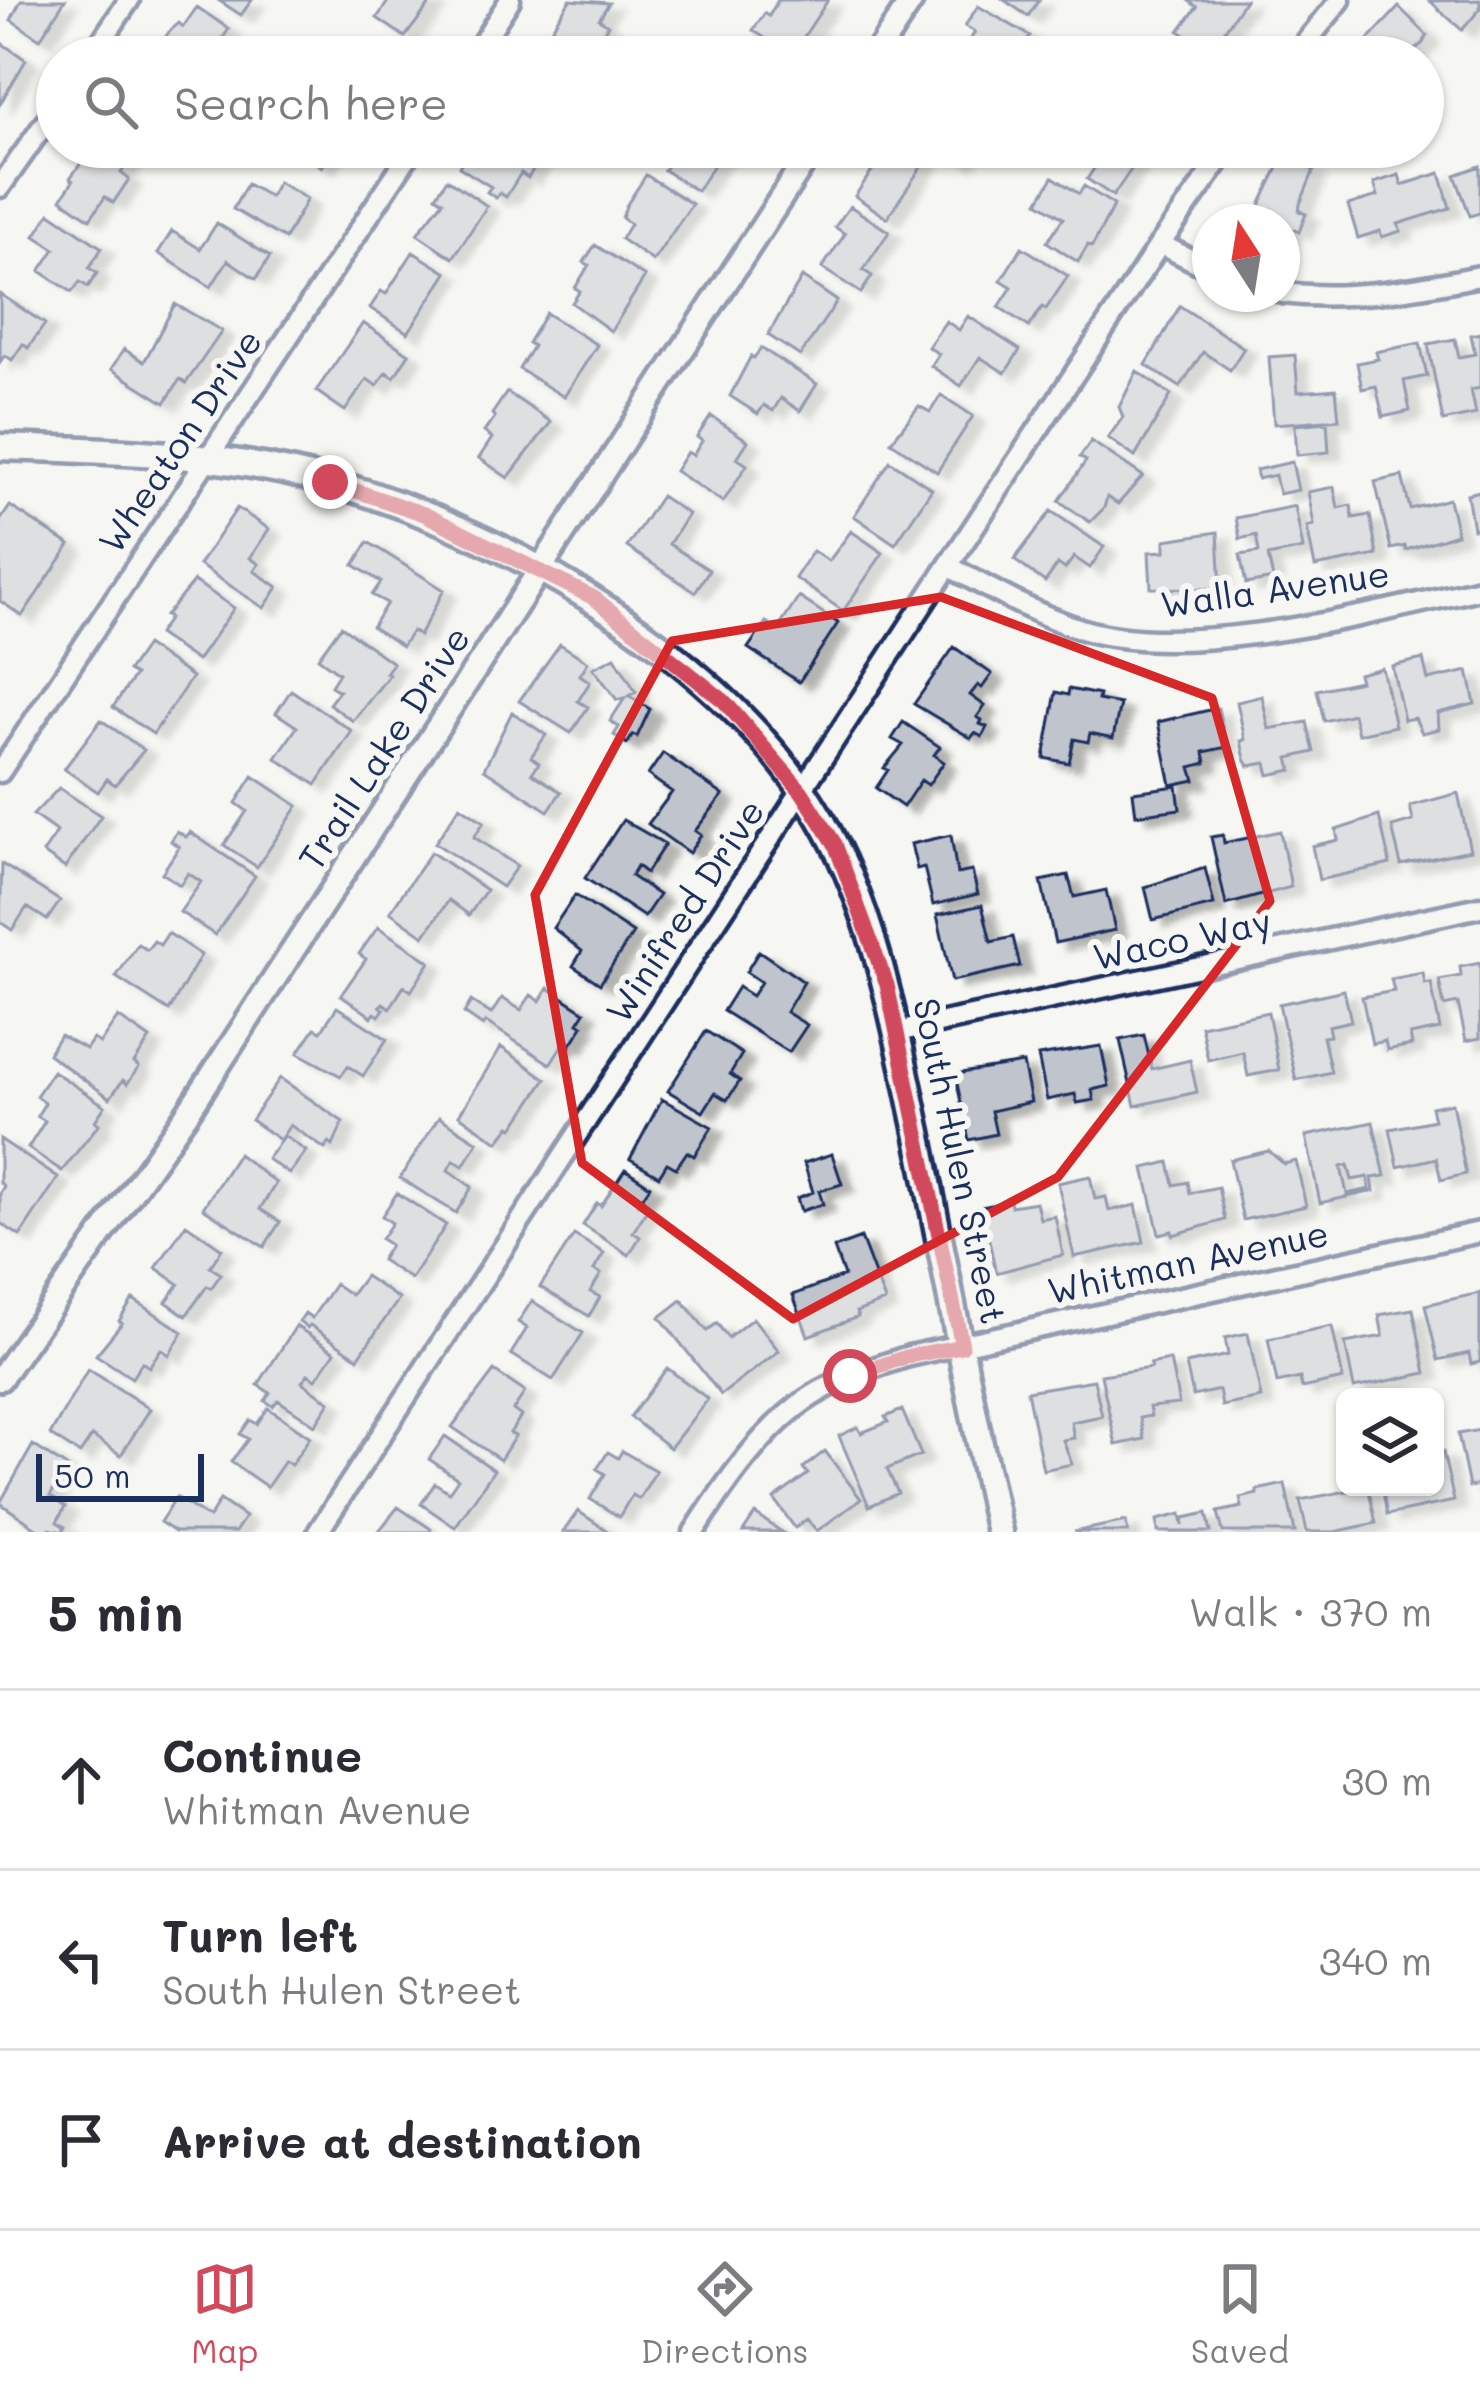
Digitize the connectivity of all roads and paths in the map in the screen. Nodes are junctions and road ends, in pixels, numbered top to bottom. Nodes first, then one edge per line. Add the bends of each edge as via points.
1 (129, 0) edge
2 (510, 0) edge
3 (912, 0) edge
4 (1340, 0) edge
5 (105, 36) edge
6 (487, 36) edge
7 (888, 36) edge
8 (1311, 36) edge
9 (36, 136) edge
10 (400, 168) edge
11 (800, 168) edge
12 (1214, 168) edge
13 (0, 188) edge
14 (1160, 244) junction
15 (1192, 260) edge
16 (1480, 276) edge
17 (1300, 295) edge
18 (0, 447) edge
19 (208, 460) junction
20 (948, 566) junction
21 (541, 570) junction
22 (1480, 589) edge
23 (0, 772) edge
24 (802, 792) junction
25 (1480, 907) edge
26 (897, 1032) junction
27 (1480, 1232) edge
28 (962, 1346) junction
29 (0, 1379) edge
30 (319, 1532) edge
31 (694, 1532) edge
32 (999, 1532) edge

1 - 5 street
2 - 6 street
3 - 7 street
4 - 8 street
9 - 13 street
10 - 19 street, Wheaton Drive
11 - 21 street, Trail Lake Drive
12 - 14 street, Winifred Drive
14 - 15 street
14 - 20 street, Winifred Drive
16 - 17 street
18 - 19 main road, South Hulen Street
19 - 21 main road, South Hulen Street via 330,482 424,514
19 - 23 street, Wheaton Drive
20 - 22 street, Walla Avenue via 1036,613 1133,640 1279,629
20 - 24 street, Winifred Drive
21 - 24 main road, South Hulen Street via 594,598 694,674
21 - 29 street, Trail Lake Drive via 190,1109
24 - 26 main road, South Hulen Street via 835,844
24 - 30 street, Winifred Drive
25 - 26 street, Waco Way
26 - 28 main road, South Hulen Street
27 - 28 street, Whitman Avenue
28 - 31 street, Whitman Avenue via 909,1356 810,1397 757,1448
28 - 32 main road, South Hulen Street

